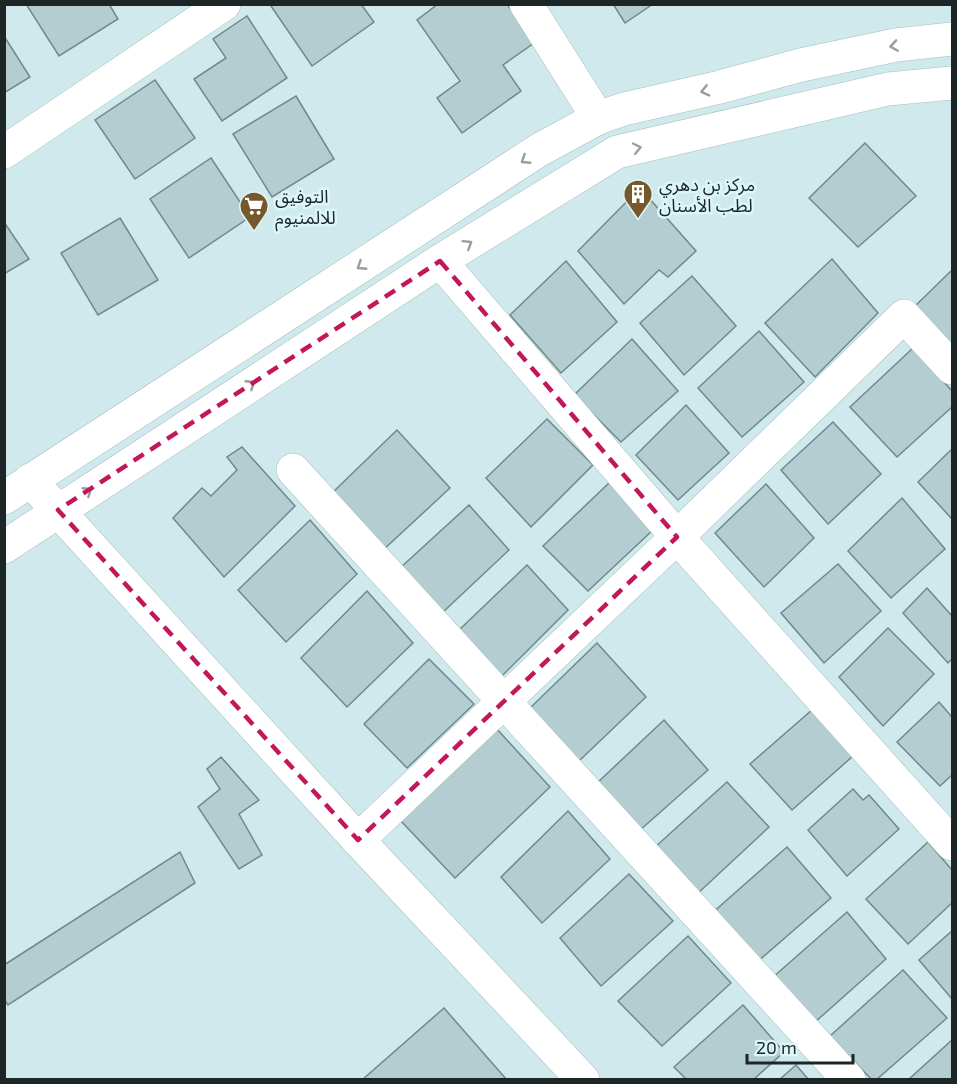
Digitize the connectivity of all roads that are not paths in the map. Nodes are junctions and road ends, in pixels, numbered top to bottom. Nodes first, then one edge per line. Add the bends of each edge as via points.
1 (224, 4) edge
2 (526, 4) edge
3 (952, 39) edge
4 (952, 83) edge
5 (597, 118) junction
6 (4, 152) edge
7 (440, 261) junction
8 (952, 368) edge
9 (293, 470) dead end
10 (17, 489) edge
11 (58, 510) junction
12 (677, 537) junction
13 (4, 547) edge
14 (504, 700) junction
15 (358, 840) junction
16 (952, 844) edge
17 (583, 1080) edge
18 (849, 1080) edge

1 - 6 main road
2 - 5 main road
3 -> 5 main road via 896,45 801,65
7 -> 4 main road via 617,152 888,89
5 -> 10 main road via 540,150
11 -> 7 main road
7 - 12 main road
8 - 12 main road via 904,316
9 - 14 main road
10 - 11 main road
11 - 13 main road
11 - 15 main road
12 - 14 main road
12 - 16 main road
14 - 15 main road
14 - 18 main road
15 - 17 main road

